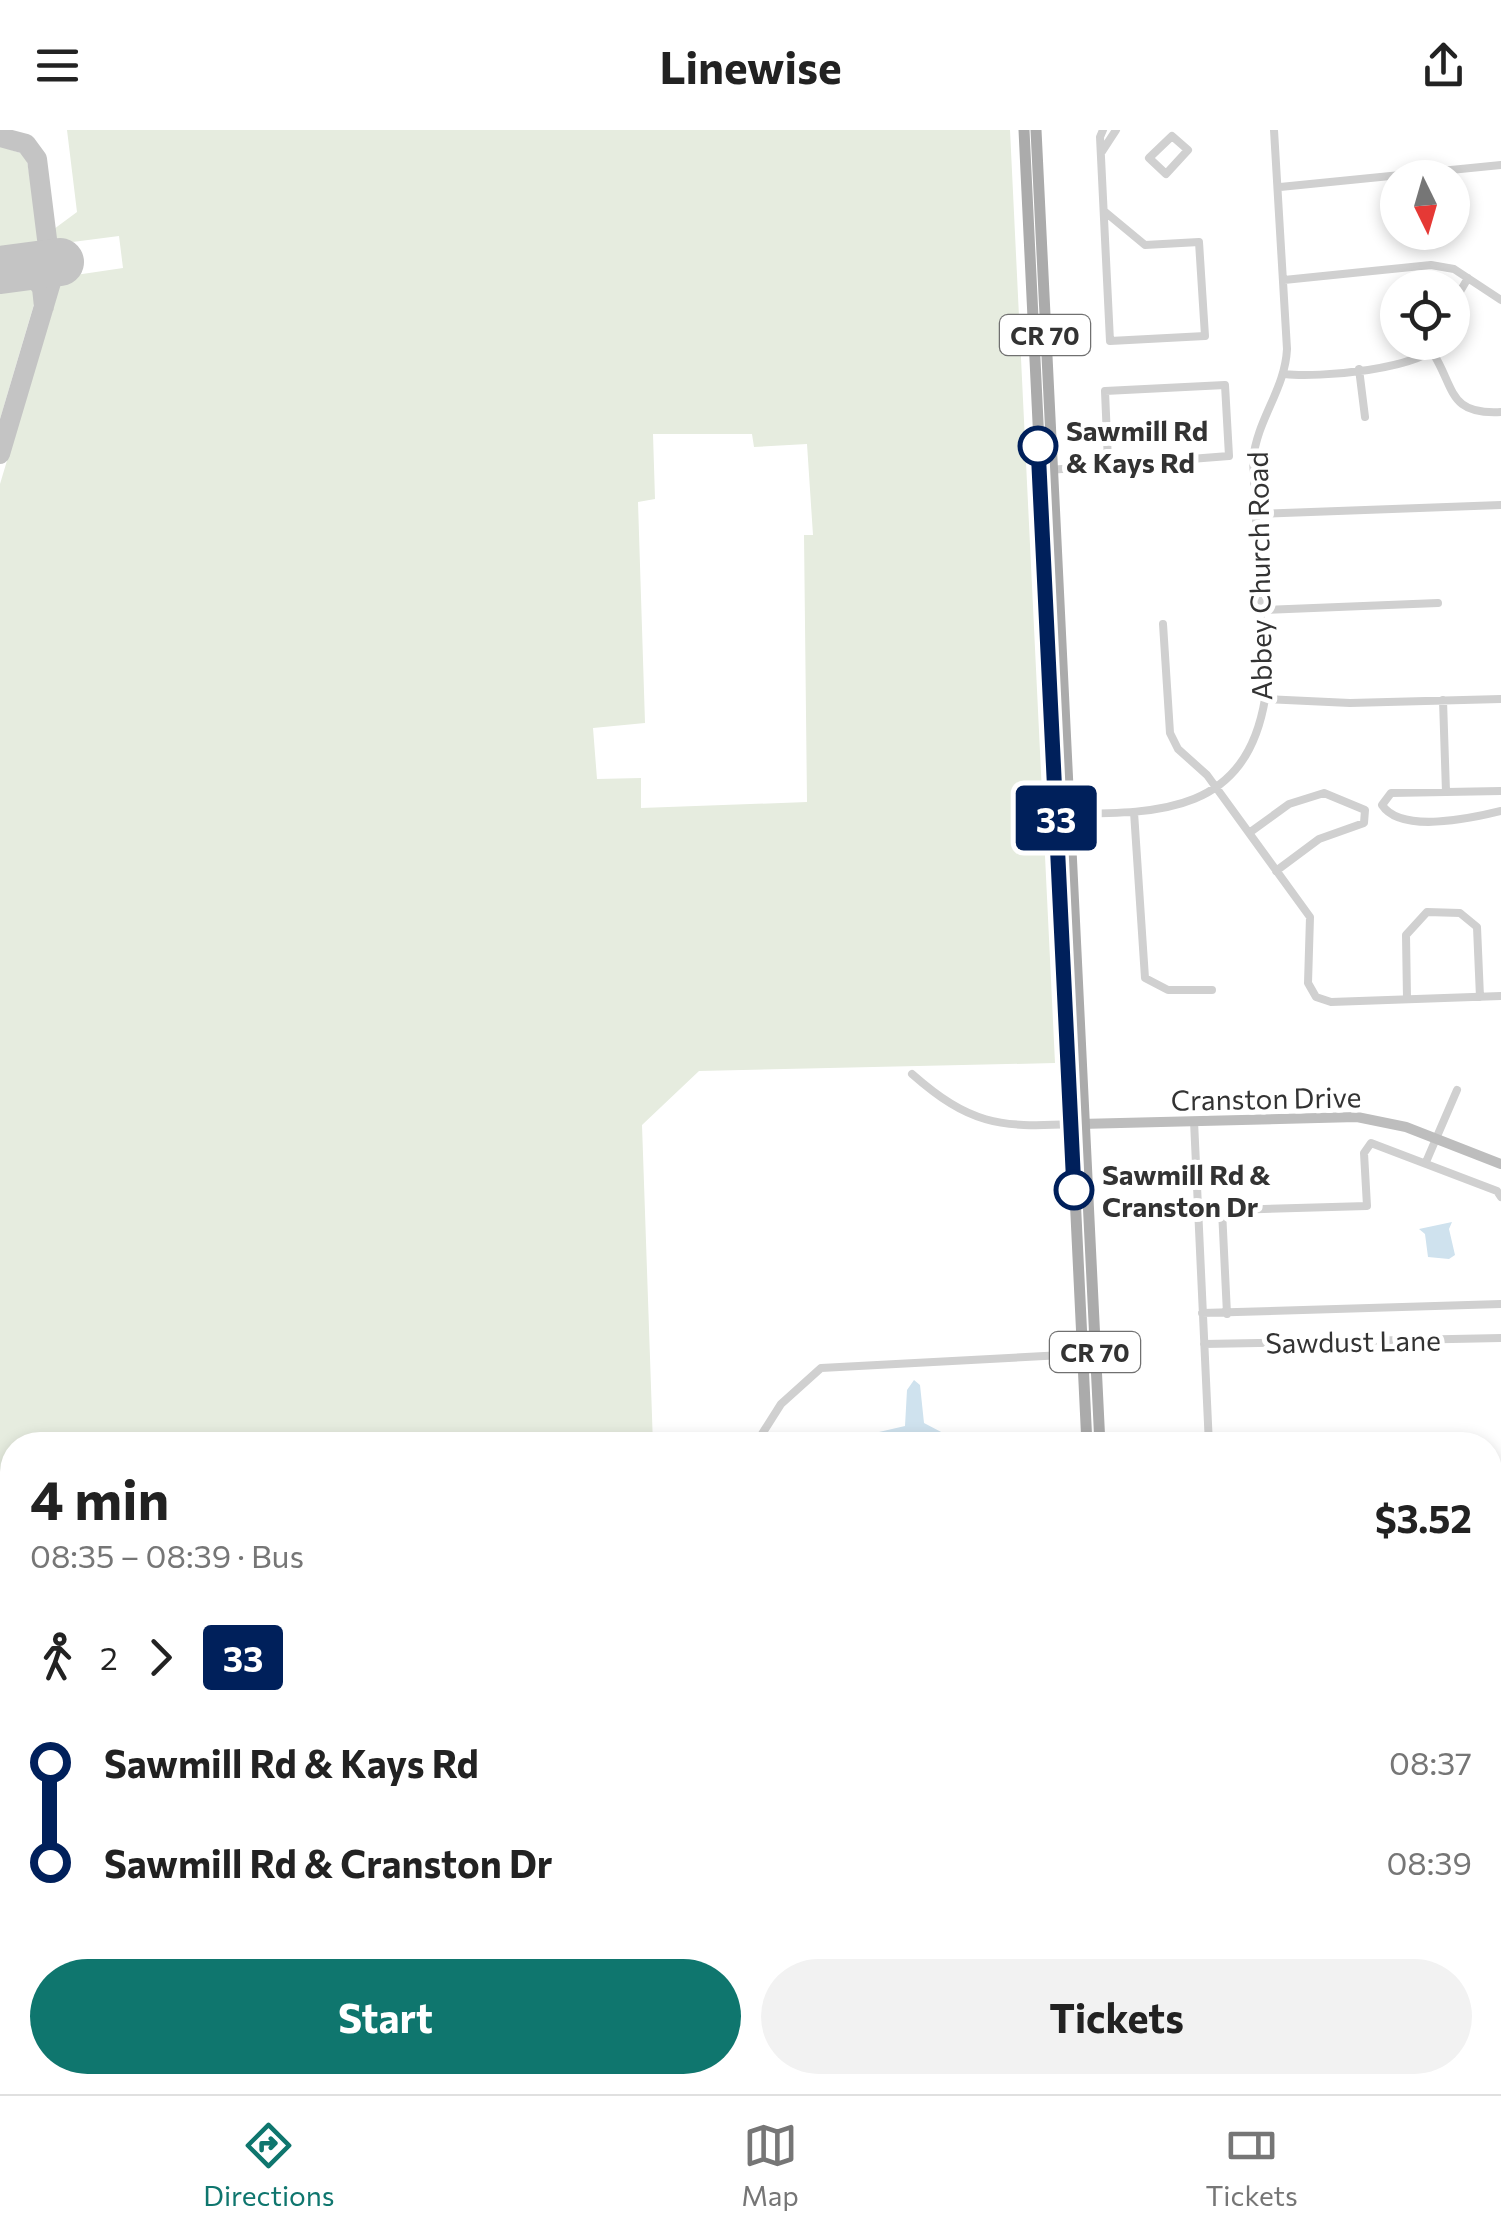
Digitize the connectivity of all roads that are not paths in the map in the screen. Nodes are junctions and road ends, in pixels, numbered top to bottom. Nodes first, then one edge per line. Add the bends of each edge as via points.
1 (1024, 130) edge
2 (1036, 130) edge
3 (1103, 130) edge
4 (1116, 130) edge
5 (1274, 130) edge
6 (1166, 134) edge
7 (1101, 153) junction
8 (1501, 165) edge
9 (1280, 187) junction
10 (1104, 211) junction
11 (1380, 270) edge
12 (1382, 270) edge
13 (1456, 270) edge
14 (1470, 279) edge
15 (1284, 280) junction
16 (1501, 300) edge
17 (1420, 360) edge
18 (1436, 360) edge
19 (1359, 369) junction
20 (1285, 374) junction
21 (1501, 412) edge
22 (1366, 417) dead end
23 (1108, 462) junction
24 (1045, 470) junction
25 (1501, 505) edge
26 (1256, 514) junction
27 (1438, 603) dead end
28 (1261, 610) junction
29 (1163, 624) dead end
30 (1265, 699) junction
31 (1501, 699) edge
32 (1443, 700) junction
33 (1216, 788) junction
34 (1446, 792) junction
35 (1501, 792) edge
36 (1501, 810) edge
37 (1134, 812) junction
38 (1062, 814) junction
39 (1249, 833) junction
40 (1276, 870) junction
41 (1212, 990) dead end
42 (1501, 996) edge
43 (1480, 997) junction
44 (1406, 1000) junction
45 (912, 1074) dead end
46 (1456, 1090) dead end
47 (1194, 1121) junction
48 (1078, 1124) junction
49 (1438, 1138) junction
50 (1426, 1162) junction
51 (1501, 1164) edge
52 (1500, 1195) edge
53 (1198, 1210) junction
54 (1222, 1210) junction
55 (1501, 1304) edge
56 (1227, 1314) junction
57 (1202, 1318) junction
58 (1501, 1338) edge
59 (1204, 1344) junction
60 (1082, 1354) junction
61 (763, 1432) edge
62 (1086, 1432) edge
63 (1099, 1432) edge
64 (1209, 1432) edge

1 - 24 main road, CR 70
2 - 24 main road, CR 70
3 - 7 street
4 - 7 street
5 - 9 street, Abbey Church Road
6 - 6 street via 1188,150 1166,174 1149,158
7 - 10 street
8 - 9 street
9 - 15 street, Abbey Church Road
10 - 10 street via 1145,245 1200,242 1205,336 1110,341
11 - 15 street
12 - 13 street
14 - 16 street
15 - 20 street, Abbey Church Road
17 - 19 street
18 - 21 street via 1456,400 1478,412
19 - 20 street
19 - 22 street
20 - 26 street, Abbey Church Road via 1257,434
23 - 23 street via 1105,391 1225,386 1229,456
23 - 24 street
24 - 38 main road, CR 70
25 - 26 street
26 - 28 street, Abbey Church Road
27 - 28 street
28 - 30 street, Abbey Church Road
29 - 33 street via 1169,730
30 - 32 street
30 - 33 street, Abbey Church Road via 1250,749
31 - 32 street
32 - 34 street
33 - 37 street, Abbey Church Road via 1184,805
33 - 39 street
34 - 35 street
34 - 36 street via 1391,793 1382,805 1389,813 1436,822
37 - 38 street, Abbey Church Road
37 - 41 street via 1145,978 1168,990
38 - 48 main road, CR 70
39 - 40 street
39 - 40 street via 1289,804 1324,793 1367,814 1360,825 1319,839
40 - 44 street via 1311,920 1308,984 1316,997
42 - 43 street
43 - 44 street
43 - 44 street via 1477,928 1460,913 1427,912 1406,935
45 - 48 street via 952,1107 982,1121
46 - 49 street
47 - 48 street, Cranston Drive
47 - 49 street, Cranston Drive via 1357,1117
47 - 53 street
48 - 60 main road, CR 70
48 - 63 main road, CR 70
49 - 50 street
49 - 51 street, Cranston Drive
50 - 52 street
50 - 54 street via 1370,1143 1364,1153 1367,1206
53 - 54 street
53 - 57 street
54 - 56 street
55 - 56 street
56 - 57 street
57 - 59 street
58 - 59 street, Sawdust Lane
59 - 64 street
60 - 61 street via 821,1368 781,1404
60 - 62 main road, CR 70

